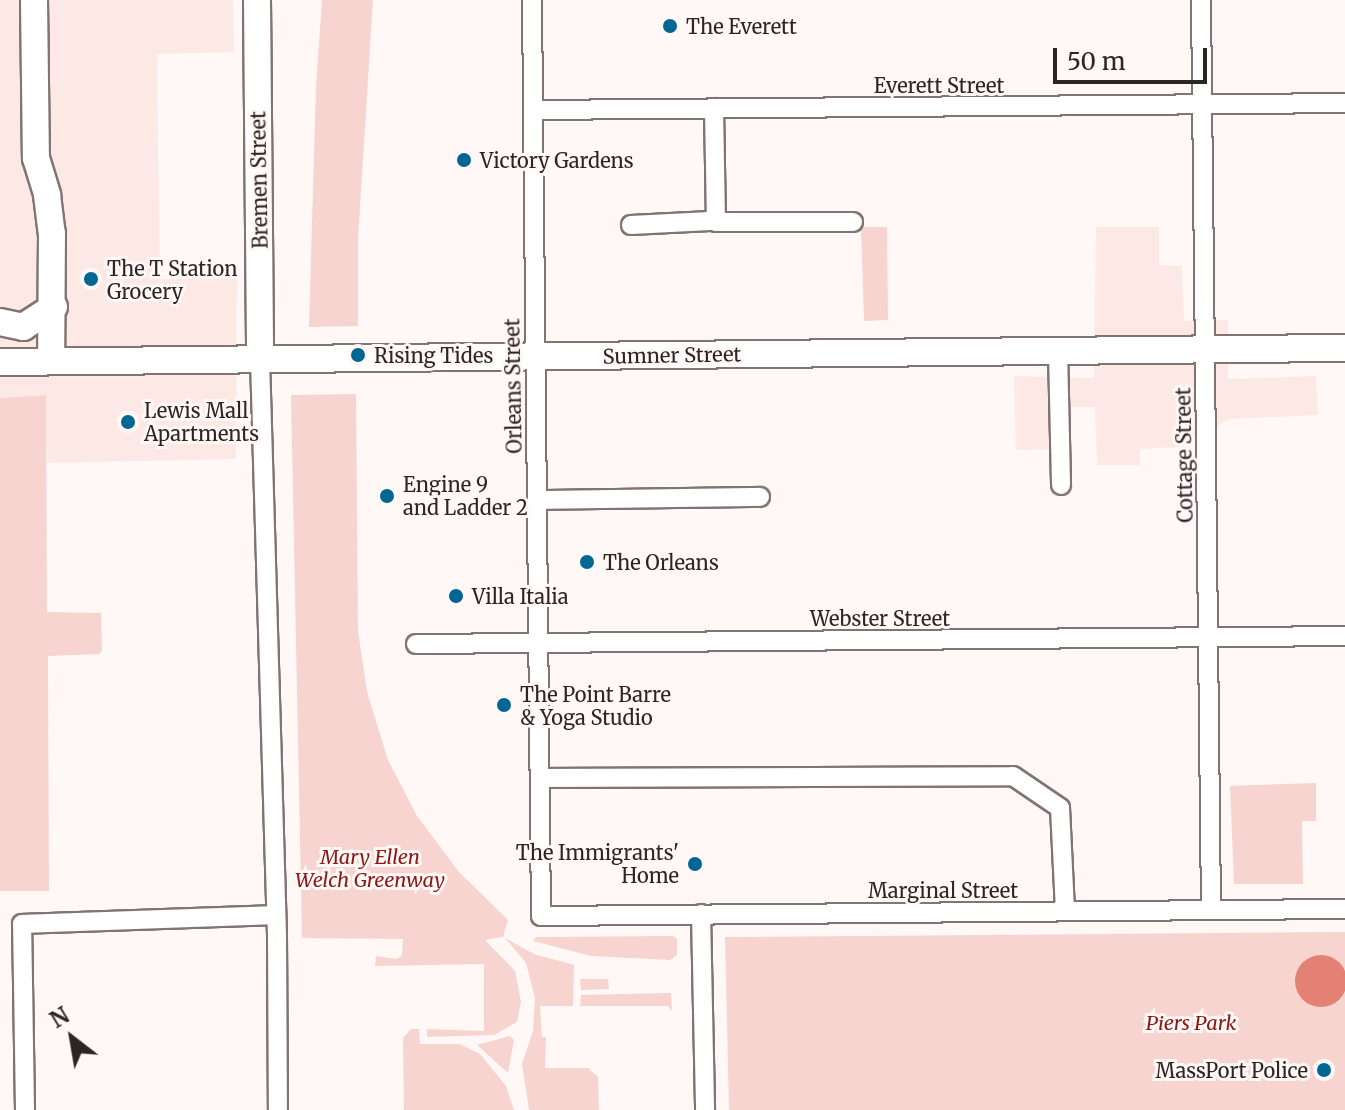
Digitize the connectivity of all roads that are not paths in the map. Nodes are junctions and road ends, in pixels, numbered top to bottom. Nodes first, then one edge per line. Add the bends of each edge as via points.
1 (34, 0) edge
2 (257, 0) edge
3 (532, 0) edge
4 (1201, 0) edge
5 (1345, 103) edge
6 (1202, 104) junction
7 (714, 108) junction
8 (534, 110) junction
9 (714, 217) junction
10 (853, 222) dead end
11 (631, 225) dead end
12 (54, 307) junction
13 (0, 322) edge
14 (1345, 348) edge
15 (1205, 349) junction
16 (1058, 351) junction
17 (535, 356) junction
18 (260, 359) junction
19 (51, 361) junction
20 (0, 362) edge
21 (1061, 485) dead end
22 (760, 497) dead end
23 (537, 500) junction
24 (1345, 636) edge
25 (1208, 637) junction
26 (538, 642) junction
27 (416, 644) dead end
28 (540, 778) junction
29 (1345, 909) edge
30 (1211, 910) junction
31 (1065, 911) junction
32 (701, 914) junction
33 (276, 915) junction
34 (541, 916) joint
35 (25, 1110) edge
36 (278, 1110) edge
37 (705, 1110) edge

1 - 12 main road via 36,158 51,214
2 - 18 main road, Bremen Street
3 - 8 street, Orleans Street
4 - 6 street, Cottage Street
5 - 6 street, Everett Street
6 - 7 street, Everett Street
6 - 15 street, Cottage Street
7 - 8 street, Everett Street
7 - 9 street
8 - 17 street, Orleans Street
9 - 10 street via 720,223
9 - 11 street
12 - 13 main road via 23,327
12 - 19 main road
14 - 15 main road, Sumner Street
15 - 16 main road, Sumner Street
15 - 25 street, Cottage Street
16 - 17 main road, Sumner Street
16 - 21 street
17 - 18 main road, Sumner Street
17 - 23 street, Orleans Street
18 - 19 main road, Sumner Street
18 - 33 street
19 - 20 main road, Sumner Street
22 - 23 street
23 - 26 street, Orleans Street
24 - 25 street, Webster Street
25 - 26 street, Webster Street
25 - 30 street, Cottage Street
26 - 27 street, Webster Street
26 - 28 street, Orleans Street
28 - 31 street via 1013,776 1060,808
28 - 34 street, Orleans Street
29 - 30 street, Marginal Street
30 - 31 street, Marginal Street
31 - 32 street, Marginal Street
32 - 34 street, Marginal Street
32 - 37 street
33 - 35 street via 22,924
33 - 36 street

